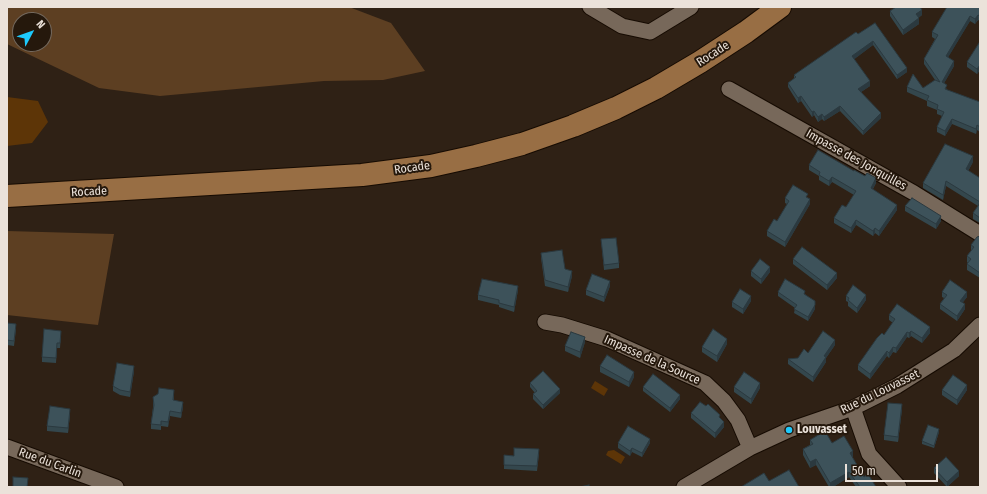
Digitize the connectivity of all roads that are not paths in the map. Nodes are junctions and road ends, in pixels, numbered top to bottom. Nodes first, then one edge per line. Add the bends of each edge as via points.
1 (590, 7) edge
2 (691, 7) edge
3 (780, 7) edge
4 (729, 89) dead end
5 (7, 196) edge
6 (980, 234) edge
7 (545, 322) dead end
8 (980, 325) edge
9 (853, 408) junction
10 (7, 447) edge
11 (750, 448) junction
12 (116, 487) edge
13 (684, 487) edge
14 (899, 487) edge

1 - 2 street via 622,26 650,32
3 - 5 main road, Rocade via 700,62 616,108 522,144 476,156 431,166 362,175
4 - 6 street, Impasse des Jonquilles via 914,193
7 - 11 street, Impasse de la Source via 608,339 705,383 724,401 738,420
8 - 9 street, Rue du Louvasset via 954,350 933,365
9 - 11 street, Rue du Louvasset via 789,430
9 - 14 street via 869,454
10 - 12 street, Rue du Carlin
11 - 13 street, Rue du Louvasset

